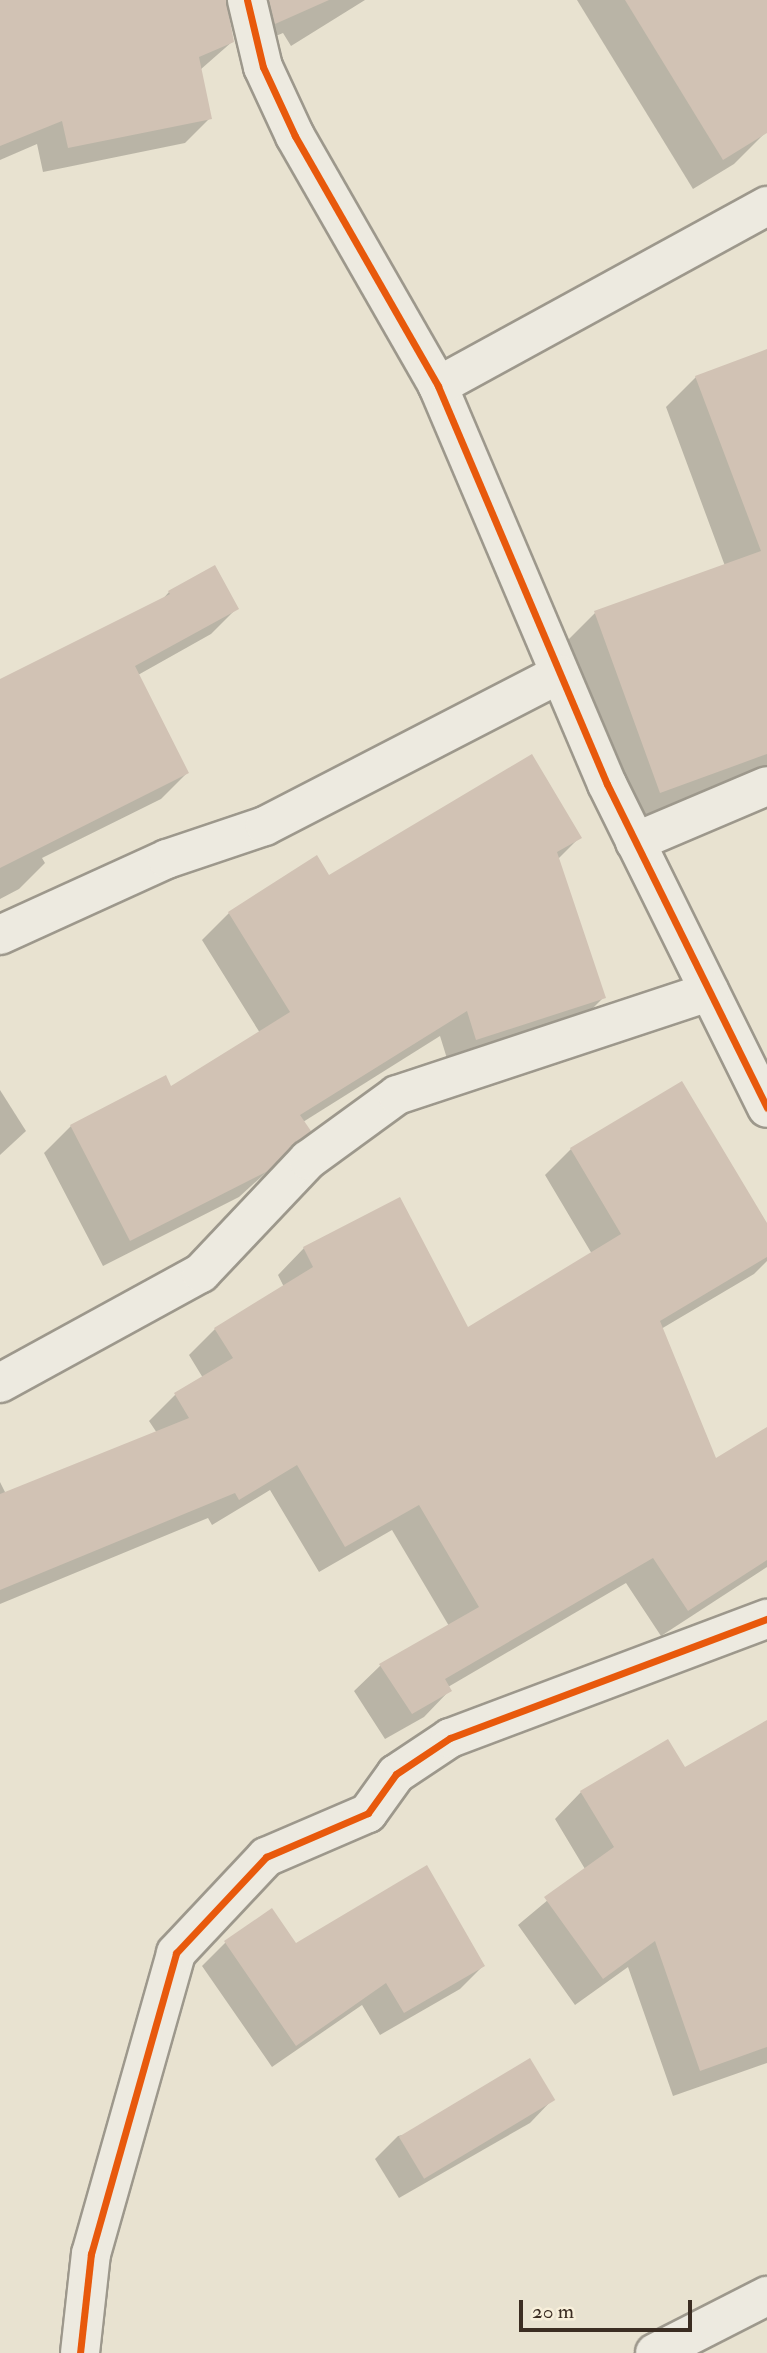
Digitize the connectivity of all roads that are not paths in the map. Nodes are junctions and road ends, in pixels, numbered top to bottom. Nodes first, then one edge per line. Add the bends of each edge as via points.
1 (247, 0) edge
2 (767, 206) edge
3 (438, 386) junction
4 (559, 674) junction
5 (767, 786) edge
6 (635, 842) junction
7 (0, 935) edge
8 (709, 992) junction
9 (767, 1108) edge
10 (0, 1383) edge
11 (767, 1619) edge
12 (767, 2296) edge
13 (80, 2353) edge
14 (655, 2353) edge

1 - 3 street via 263,67 295,136
2 - 3 street
3 - 4 street
4 - 6 street
4 - 7 street via 265,826 167,859
5 - 6 street
6 - 8 street
8 - 9 street
8 - 10 street via 397,1095 308,1160 201,1273
11 - 13 street via 450,1738 396,1774 368,1813 267,1857 176,1953 91,2255
12 - 14 street

